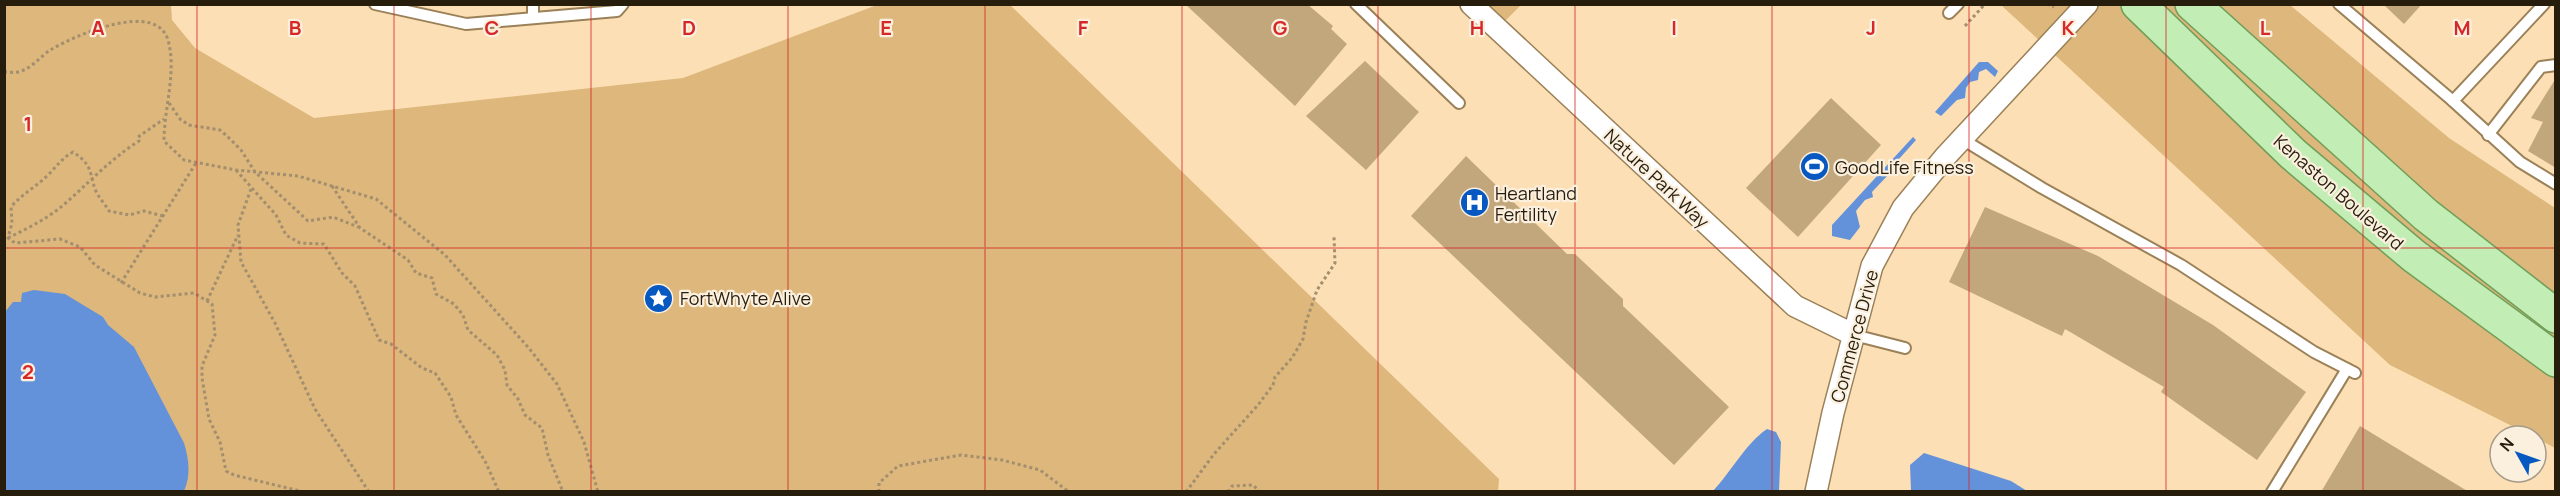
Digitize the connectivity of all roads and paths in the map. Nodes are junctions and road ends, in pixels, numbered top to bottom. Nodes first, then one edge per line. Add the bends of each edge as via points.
1 (532, 4) edge
2 (623, 4) edge
3 (1356, 4) edge
4 (1471, 4) edge
5 (1958, 4) edge
6 (1985, 4) edge
7 (2047, 4) edge
8 (2087, 4) edge
9 (2138, 4) edge
10 (2192, 4) edge
11 (2339, 4) edge
12 (2544, 4) edge
13 (379, 5) edge
14 (2054, 7) dead end
15 (1949, 14) dead end
16 (533, 18) junction
17 (1965, 26) dead end
18 (2556, 65) edge
19 (4, 72) edge
20 (2453, 101) junction
21 (168, 102) junction
22 (1459, 103) dead end
23 (164, 119) junction
24 (2488, 135) junction
25 (1962, 139) junction
26 (196, 163) junction
27 (236, 170) junction
28 (255, 172) junction
29 (93, 176) junction
30 (2556, 184) edge
31 (332, 186) junction
32 (251, 189) junction
33 (163, 216) junction
34 (360, 228) junction
35 (238, 235) junction
36 (1334, 237) dead end
37 (8, 238) junction
38 (121, 283) junction
39 (207, 301) junction
40 (2556, 316) edge
41 (1854, 334) junction
42 (1905, 348) dead end
43 (2556, 360) edge
44 (304, 492) edge
45 (369, 492) edge
46 (499, 492) edge
47 (563, 492) edge
48 (597, 492) edge
49 (879, 492) edge
50 (1069, 492) edge
51 (1186, 492) edge
52 (1228, 492) edge
53 (1260, 492) edge
54 (1816, 492) edge
55 (2272, 492) edge

1 - 16 lane
2 - 16 lane via 617,11
3 - 22 lane
4 - 41 street, Nature Park Way via 1795,306
5 - 15 lane
6 - 17 path
7 - 14 path
8 - 25 street, Commerce Drive
9 - 43 main road, Kenaston Boulevard via 2327,183 2414,256
10 - 40 main road via 2426,215
11 - 20 lane
12 - 20 lane
13 - 16 lane via 466,24
18 - 24 lane via 2541,67
19 - 21 path via 17,73 51,49 101,26 153,22 168,39
20 - 24 lane
21 - 23 path
21 - 28 path via 189,125 220,130 241,150
23 - 26 path via 164,141 184,160
23 - 29 path
24 - 30 lane via 2520,162
25 - 41 street, Commerce Drive via 1903,208 1872,266
25 - 55 lane via 2181,265 2351,371
26 - 27 path
26 - 33 path
27 - 28 path
27 - 32 path
28 - 31 path via 298,176
28 - 34 path via 308,221 333,217
29 - 33 path via 95,191 109,211 129,215 144,211
29 - 37 path via 60,208
29 - 37 path via 87,161 73,152 63,158 11,207
31 - 34 path
31 - 48 path via 376,200 445,255 528,347 557,384 580,432
32 - 35 path
32 - 46 path via 276,215 286,235 300,243 324,244 342,273 356,286 379,340 435,373
33 - 38 path
34 - 47 path via 408,260 416,273 432,278 436,294 454,304 468,330 497,355 507,385 525,415 542,428
35 - 39 path
35 - 45 path via 241,262 315,409
36 - 51 path via 1335,263 1317,290 1303,339 1292,358
37 - 38 path via 15,243 60,239 80,247 95,265
38 - 39 path via 155,297 194,293
39 - 44 path via 212,304 215,335 202,366 202,378 209,419 220,442 226,471
41 - 42 lane
41 - 54 street, Commerce Drive
49 - 50 path via 879,483 898,466 961,455 1040,470
52 - 53 path via 1232,486 1253,485

